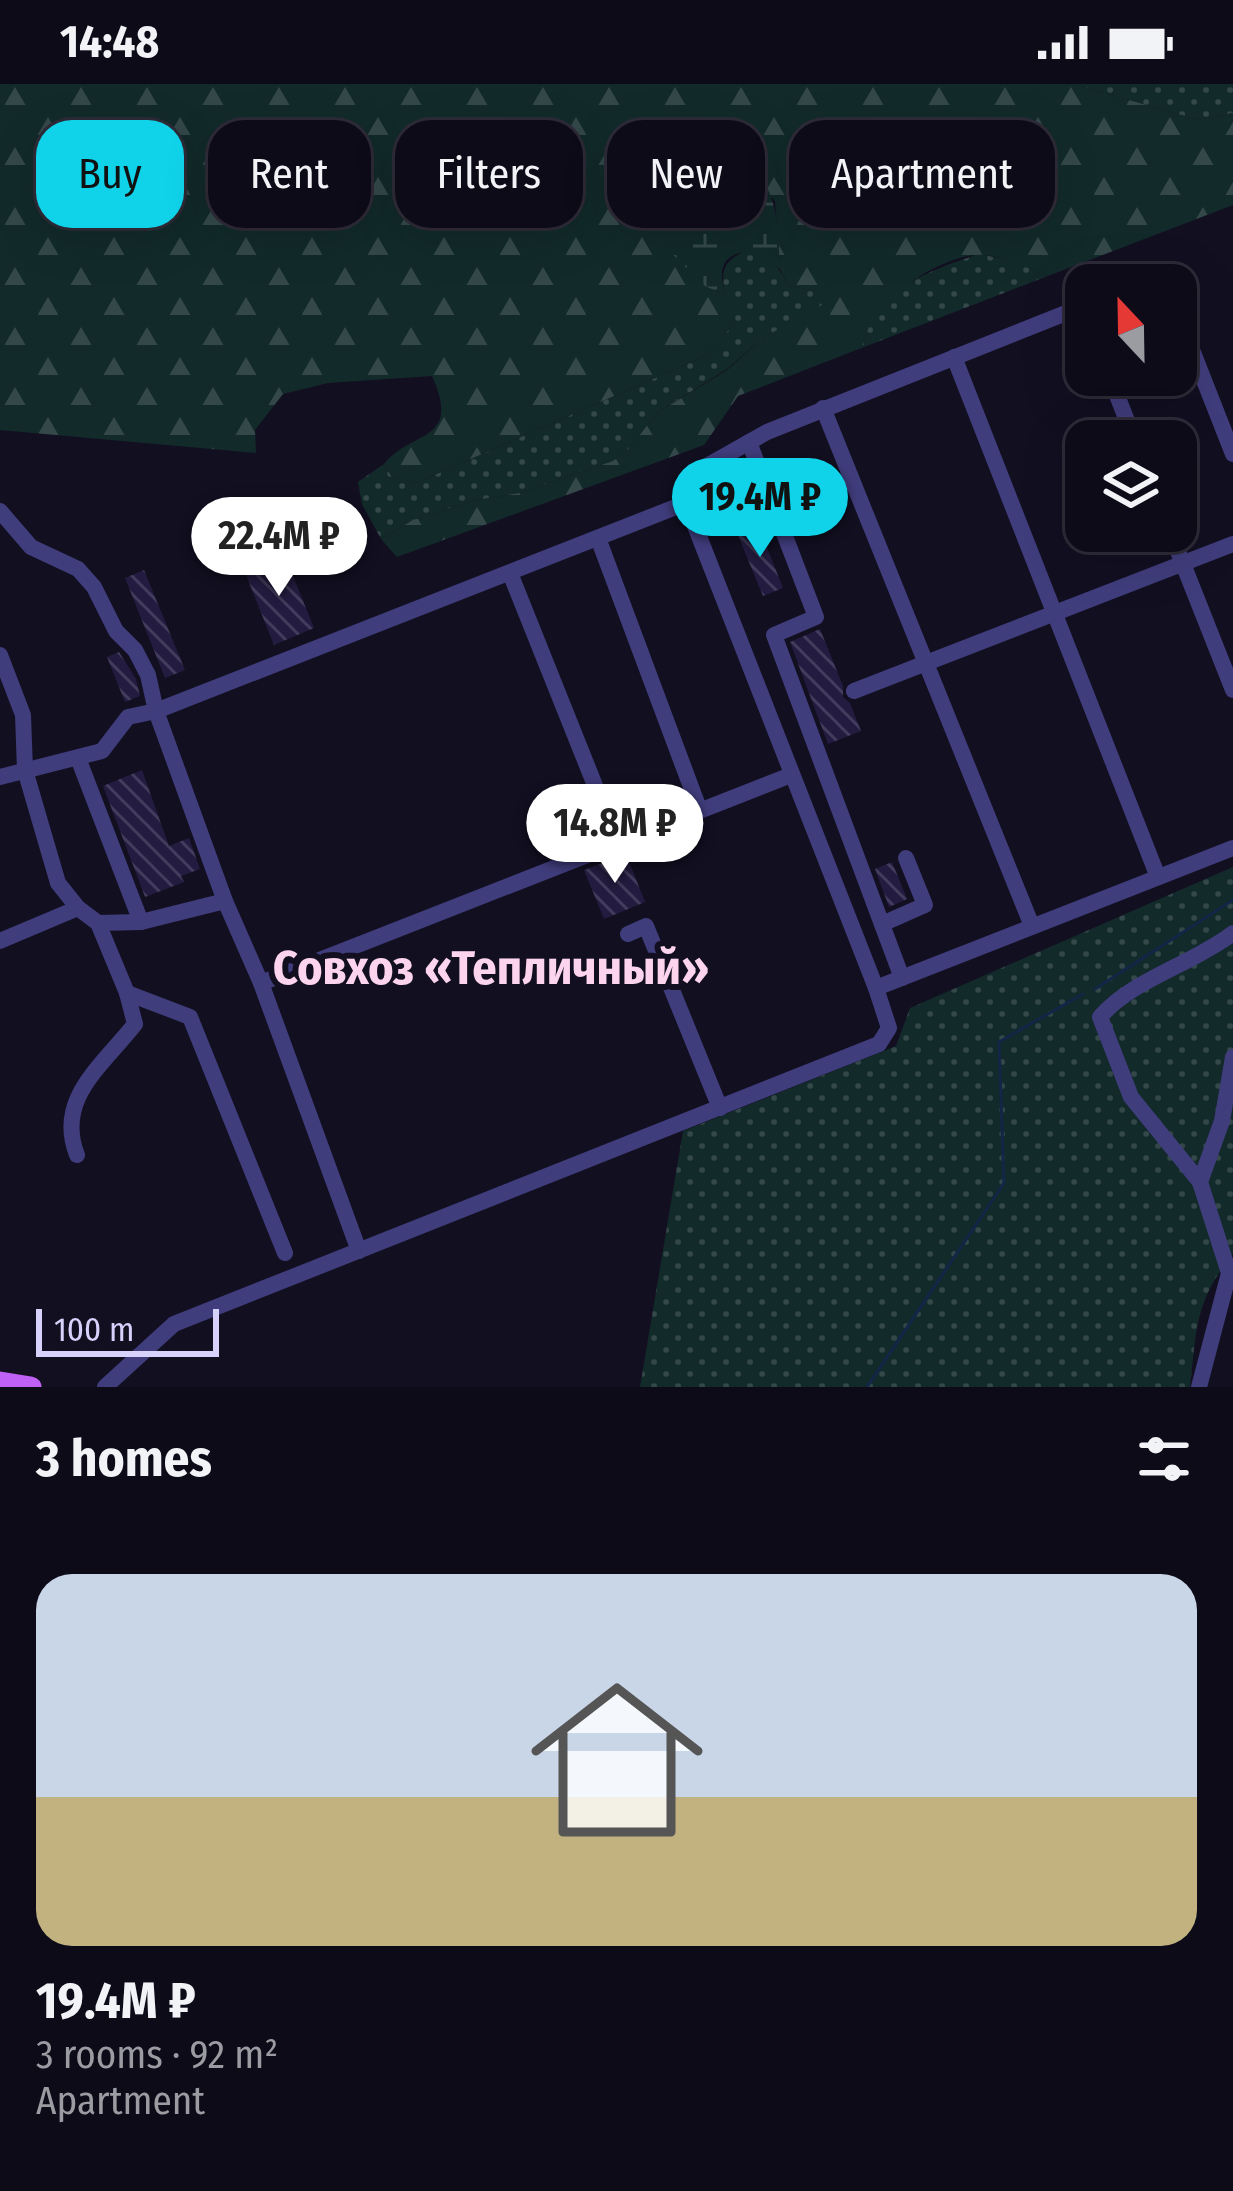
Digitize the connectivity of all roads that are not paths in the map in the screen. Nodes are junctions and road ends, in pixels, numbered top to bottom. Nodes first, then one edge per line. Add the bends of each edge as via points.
1 (1065, 317) edge
2 (954, 357) junction
3 (1197, 362) edge
4 (824, 408) junction
5 (749, 442) junction
6 (1233, 454) edge
7 (686, 503) junction
8 (0, 511) edge
9 (598, 538) junction
10 (1233, 544) edge
11 (1179, 552) edge
12 (1184, 565) junction
13 (510, 572) junction
14 (1055, 616) junction
15 (0, 655) edge
16 (927, 665) junction
17 (1233, 690) edge
18 (854, 692) dead end
19 (156, 711) junction
20 (78, 758) junction
21 (25, 770) junction
22 (791, 775) junction
23 (0, 776) edge
24 (700, 811) junction
25 (570, 814) dead end
26 (1233, 848) edge
27 (906, 858) dead end
28 (1158, 877) junction
29 (225, 901) junction
30 (78, 908) junction
31 (141, 922) junction
32 (98, 923) junction
33 (882, 923) junction
34 (1032, 926) junction
35 (628, 934) dead end
36 (1233, 934) edge
37 (0, 941) edge
38 (902, 978) junction
39 (260, 983) junction
40 (876, 988) junction
41 (127, 993) junction
42 (1233, 1058) edge
43 (720, 1108) junction
44 (77, 1155) dead end
45 (1200, 1182) junction
46 (359, 1251) junction
47 (285, 1252) dead end
48 (1231, 1271) edge
49 (0, 1382) edge
50 (31, 1387) edge
51 (105, 1387) edge
52 (1199, 1387) edge

1 - 2 street
2 - 4 street
2 - 14 street
3 - 6 street
4 - 5 street
4 - 16 street
5 - 7 street via 705,466
5 - 33 street via 816,617 774,634
7 - 9 street
7 - 22 street
8 - 19 street via 31,547 78,569 94,587 148,675
9 - 13 street
9 - 24 street
10 - 12 street
11 - 12 street
12 - 14 street
12 - 17 street
13 - 19 street
13 - 25 street via 602,803
14 - 16 street
14 - 28 street
15 - 21 street via 22,715
16 - 18 street
16 - 34 street
19 - 20 street via 128,717 102,751
19 - 29 street
20 - 21 street
20 - 31 street
21 - 23 street
21 - 30 street via 58,883
22 - 24 street
22 - 40 street
24 - 39 street
26 - 28 street
27 - 33 street via 925,905
28 - 34 street
29 - 31 street
29 - 39 street
30 - 32 street
30 - 37 street
31 - 32 street
32 - 41 street
33 - 38 street
34 - 38 street
35 - 43 street via 646,926
36 - 45 street via 1115,1000 1100,1017 1131,1097
38 - 40 street
39 - 46 street
40 - 43 street via 889,1028 879,1044
41 - 44 street via 135,1024 72,1104 68,1132
41 - 47 street via 190,1017
42 - 45 street
43 - 46 street
45 - 48 street
46 - 51 street via 174,1324
48 - 52 street
49 - 50 main road

